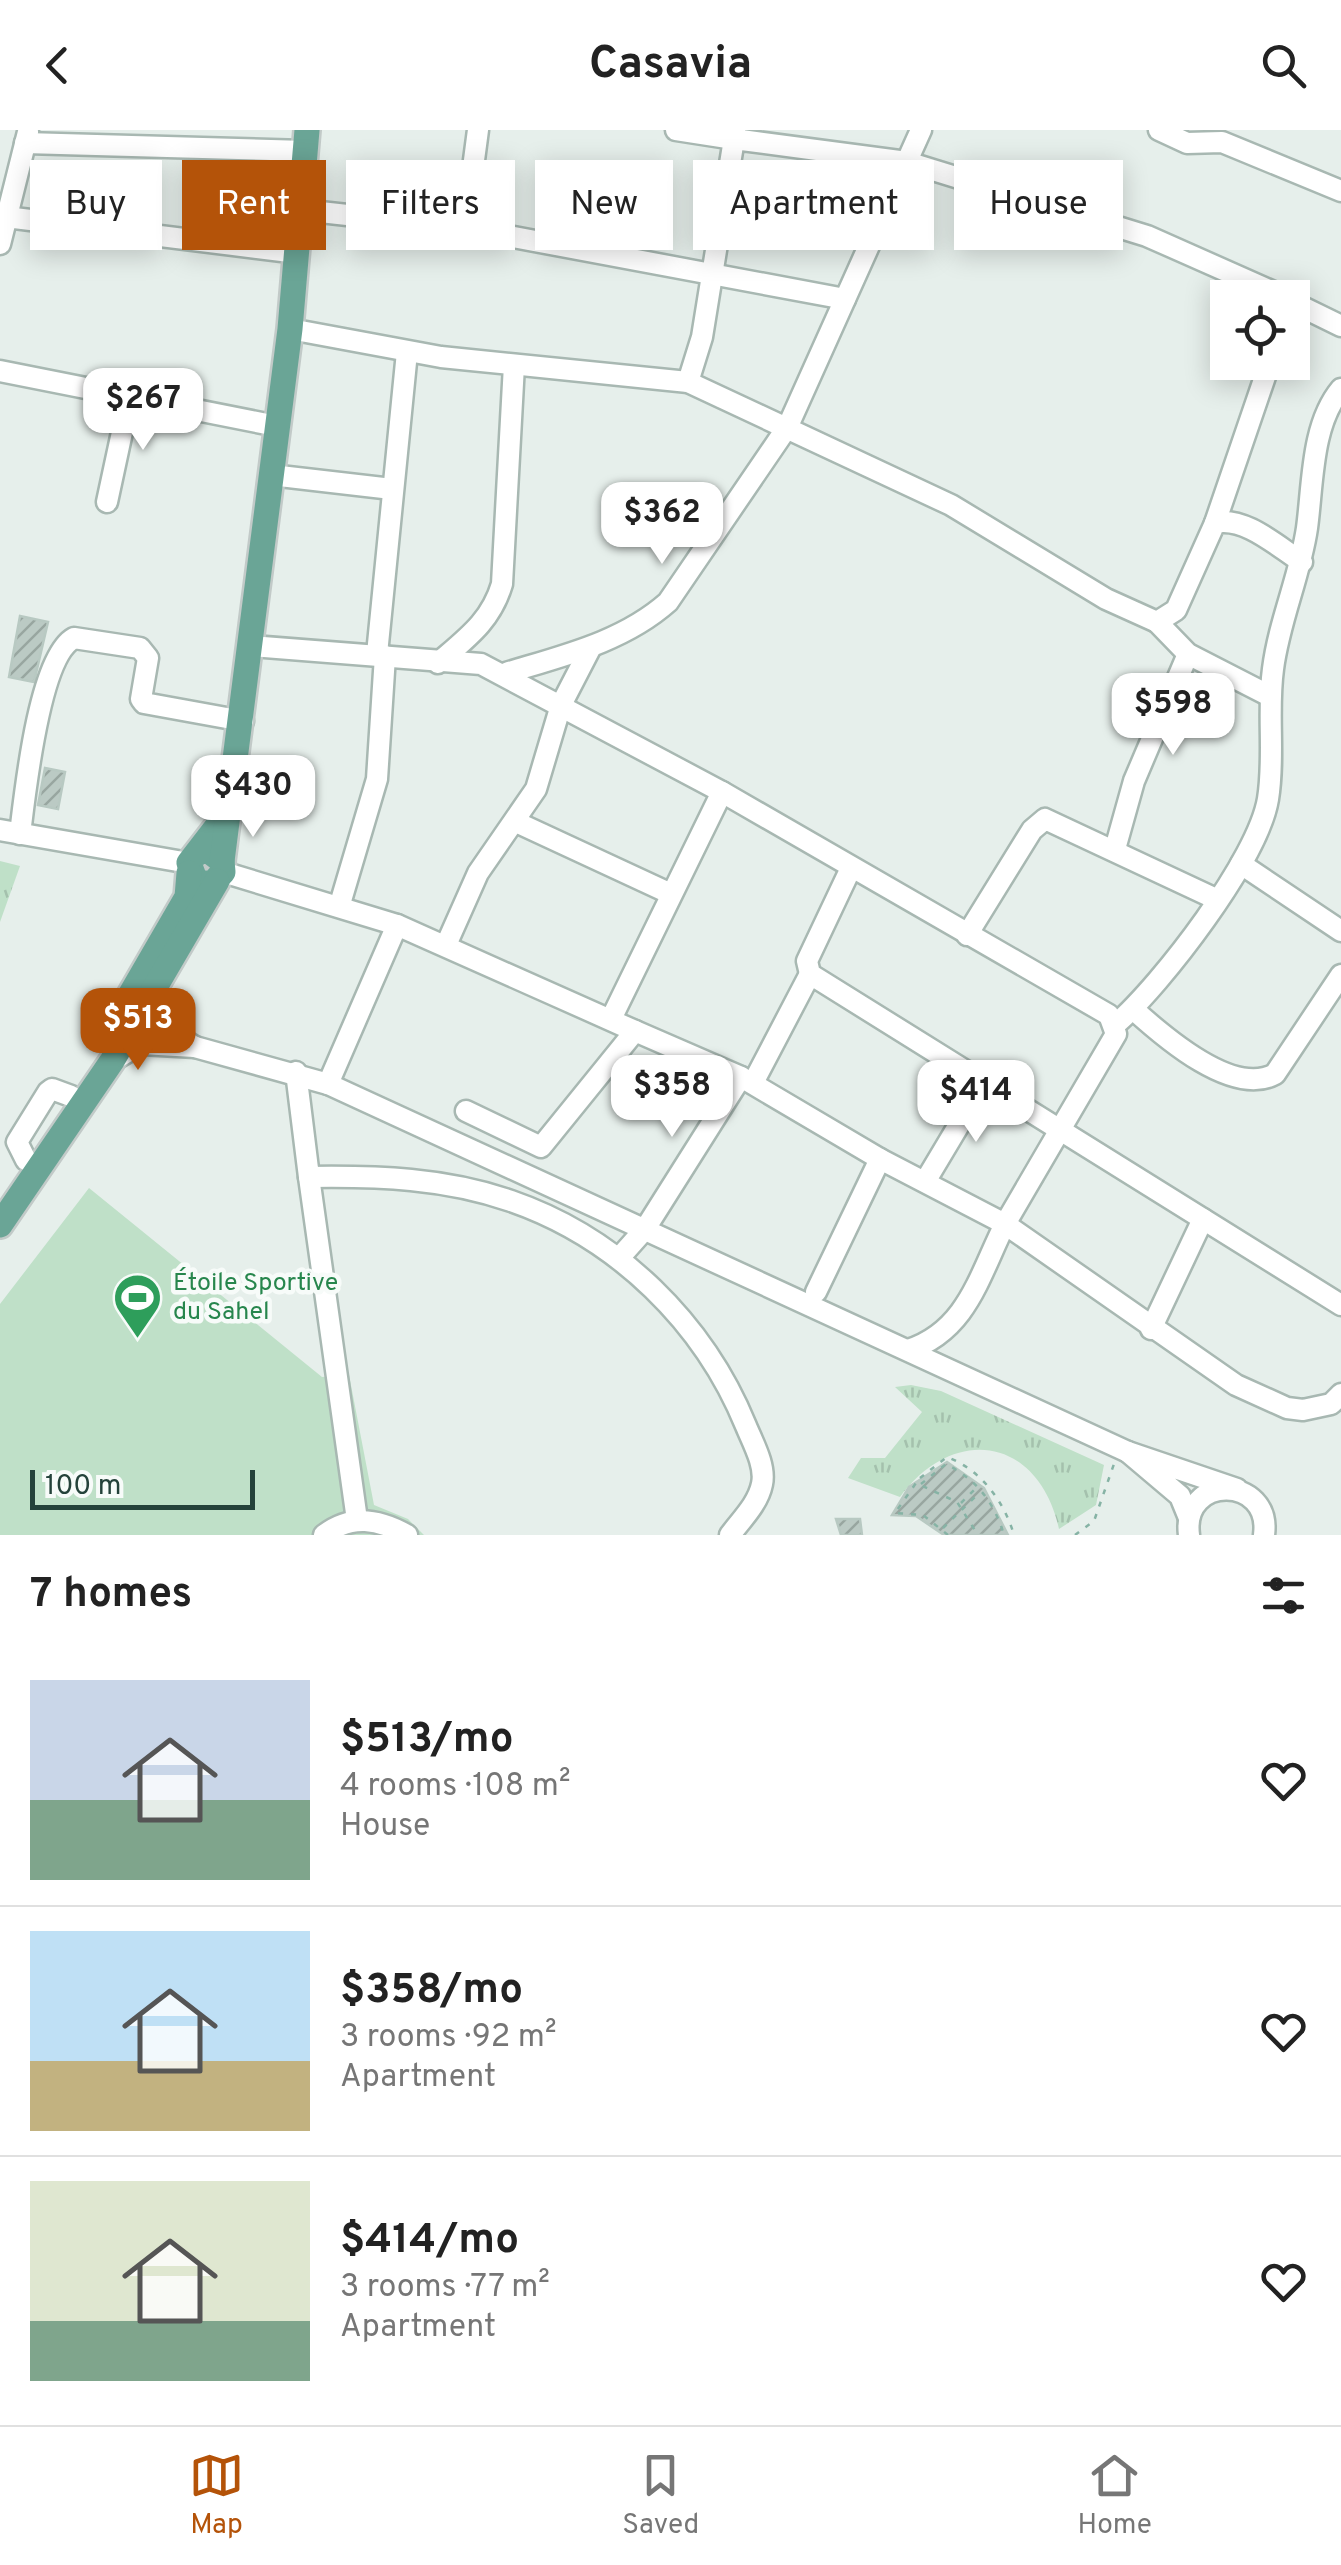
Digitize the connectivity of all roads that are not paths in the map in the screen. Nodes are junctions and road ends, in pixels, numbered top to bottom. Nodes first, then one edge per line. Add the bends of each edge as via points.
1 (478, 130) edge
2 (676, 130) edge
3 (920, 130) edge
4 (1159, 130) edge
5 (735, 134) edge
6 (306, 140) edge
7 (26, 141) edge
8 (0, 149) edge
9 (474, 160) edge
10 (895, 160) edge
11 (908, 160) edge
12 (934, 170) edge
13 (1341, 192) edge
14 (6, 217) junction
15 (515, 237) edge
16 (0, 244) edge
17 (298, 250) edge
18 (868, 250) edge
19 (298, 253) junction
20 (711, 274) junction
21 (1245, 280) edge
22 (846, 299) junction
23 (1310, 310) edge
24 (1341, 326) edge
25 (290, 329) junction
26 (408, 352) junction
27 (514, 364) junction
28 (0, 371) edge
29 (1264, 380) edge
30 (688, 382) junction
31 (1341, 390) edge
32 (130, 394) junction
33 (277, 426) junction
34 (788, 426) junction
35 (270, 475) junction
36 (392, 489) junction
37 (107, 502) dead end
38 (1215, 524) junction
39 (1302, 562) junction
40 (1157, 622) junction
41 (252, 646) junction
42 (590, 647) junction
43 (1188, 654) junction
44 (381, 655) junction
45 (438, 662) junction
46 (506, 673) junction
47 (1270, 696) junction
48 (562, 705) junction
49 (243, 721) junction
50 (722, 792) junction
51 (516, 822) junction
52 (10, 832) edge
53 (1115, 849) junction
54 (1241, 864) junction
55 (206, 867) junction
56 (851, 868) junction
57 (670, 893) junction
58 (1216, 899) junction
59 (340, 904) junction
60 (398, 925) junction
61 (1341, 931) edge
62 (968, 935) junction
63 (446, 945) junction
64 (810, 974) junction
65 (1341, 974) edge
66 (155, 987) junction
67 (1133, 1009) junction
68 (611, 1019) junction
69 (1116, 1024) junction
70 (636, 1030) junction
71 (194, 1046) junction
72 (112, 1062) junction
73 (296, 1072) junction
74 (747, 1080) junction
75 (984, 1083) junction
76 (328, 1084) junction
77 (466, 1111) dead end
78 (1061, 1129) junction
79 (880, 1159) junction
80 (308, 1177) junction
81 (926, 1180) junction
82 (0, 1198) edge
83 (1203, 1219) junction
84 (1005, 1224) junction
85 (0, 1226) edge
86 (644, 1229) junction
87 (620, 1257) junction
88 (816, 1292) dead end
89 (1341, 1305) edge
90 (1151, 1329) junction
91 (908, 1350) junction
92 (1341, 1394) edge
93 (1124, 1450) junction
94 (1237, 1489) junction
95 (357, 1520) junction
96 (1189, 1526) edge
97 (1266, 1533) edge
98 (324, 1535) edge
99 (407, 1535) edge
100 (730, 1535) edge

1 - 9 street
2 - 5 street
3 - 11 street
4 - 13 street via 1187,143 1222,142
5 - 10 street
5 - 20 street
6 - 7 street
7 - 8 street
7 - 14 street
12 - 21 street via 1147,236
14 - 16 street
14 - 19 street
15 - 20 street
17 - 19 main road
18 - 22 street
19 - 25 main road
20 - 22 street
20 - 30 street
22 - 34 street
23 - 24 street
25 - 26 street
25 - 33 main road
26 - 27 street
26 - 36 street
27 - 30 street
27 - 45 street via 502,584 484,624
28 - 32 street
29 - 38 street
30 - 34 street
31 - 39 street via 1324,414
32 - 33 street
32 - 37 street
33 - 35 main road
34 - 40 street via 950,505 1106,599
34 - 42 street via 668,602 648,620
35 - 36 street
35 - 41 main road
36 - 44 street
38 - 39 street via 1245,526
38 - 40 street via 1176,610
39 - 47 street
40 - 43 street
41 - 44 street
41 - 49 main road
42 - 46 street
42 - 48 street
43 - 47 street
43 - 53 street via 1134,781
44 - 45 street
44 - 59 street via 377,778
45 - 46 street
46 - 48 street
47 - 54 street via 1268,802
48 - 50 street
48 - 51 street via 536,789
49 - 52 street via 144,703 148,658 140,648 74,638 56,656
49 - 55 main road via 227,813
50 - 56 street
50 - 57 street
51 - 57 street
51 - 63 street via 478,872
52 - 55 street
53 - 58 street
53 - 62 street via 1045,820 1032,830
54 - 58 street
54 - 61 street
55 - 59 street
55 - 66 main road
55 - 82 main road via 70,1096
56 - 62 street
56 - 64 street via 807,961
57 - 68 street
58 - 67 street via 1174,964
59 - 60 street
60 - 63 street
60 - 76 street
62 - 69 street
63 - 68 street
64 - 74 street
64 - 75 street
65 - 67 street via 1275,1074 1262,1082 1249,1083 1189,1054
66 - 71 street via 158,1022
66 - 72 main road
67 - 69 street
68 - 70 street
69 - 78 street
70 - 74 street
70 - 77 street via 542,1146
71 - 72 street via 140,1044
71 - 73 street
72 - 85 main road
73 - 76 street
73 - 80 street
74 - 79 street
74 - 86 street
75 - 78 street
75 - 81 street
76 - 86 street
78 - 83 street
78 - 84 street
79 - 81 street
79 - 88 street
80 - 87 street via 440,1183 512,1202
80 - 95 street
81 - 84 street
83 - 89 street
83 - 90 street
84 - 90 street
84 - 91 street via 958,1320 933,1342
86 - 87 street
86 - 91 street
87 - 100 street via 708,1351 736,1403 763,1474 754,1504
90 - 92 street via 1236,1384 1288,1408 1317,1409
91 - 93 street
93 - 94 street
93 - 96 street via 1180,1496
94 - 96 street via 1204,1495
94 - 97 street via 1258,1503
95 - 98 street
95 - 99 street via 386,1523

